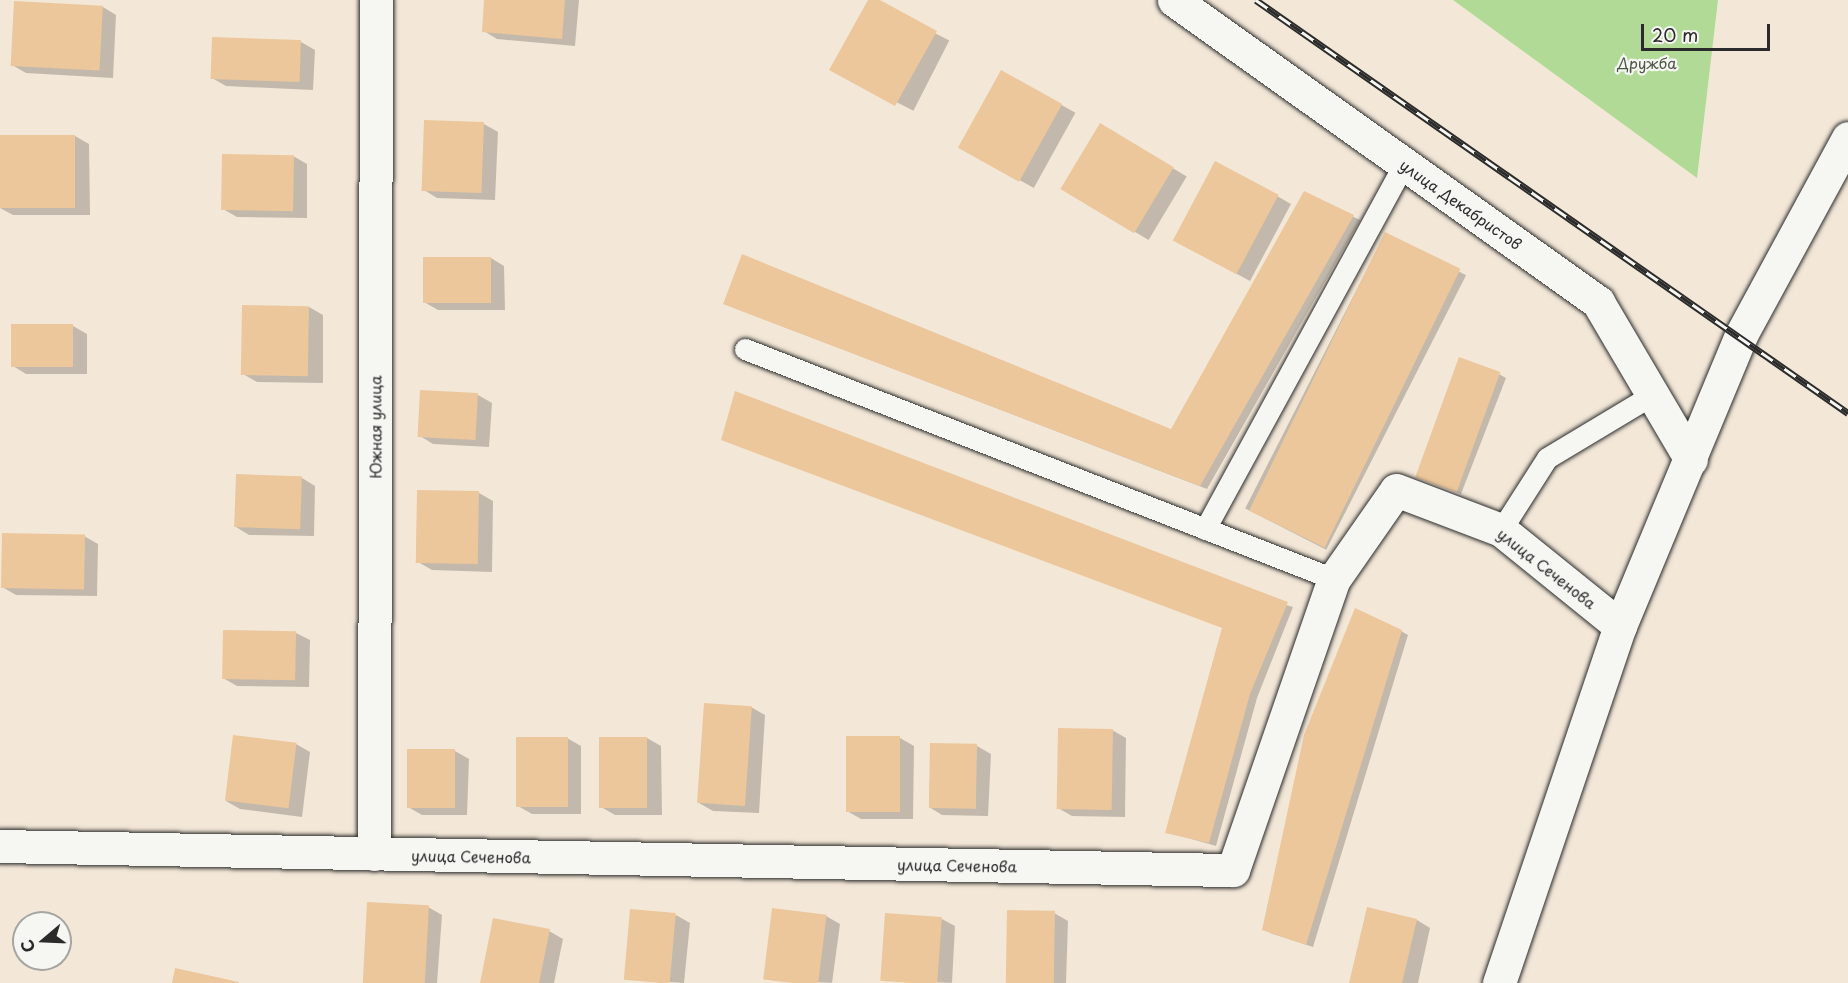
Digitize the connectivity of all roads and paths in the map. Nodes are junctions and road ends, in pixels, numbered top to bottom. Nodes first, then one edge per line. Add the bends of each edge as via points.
1 (376, 0) edge
2 (1174, 0) edge
3 (1848, 138) edge
4 (1404, 164) junction
5 (745, 349) dead end
6 (1652, 395) junction
7 (1690, 460) junction
8 (1205, 529) junction
9 (1501, 530) junction
10 (1334, 579) junction
11 (1620, 626) junction
12 (0, 846) edge
13 (374, 854) junction
14 (1499, 983) edge

1 - 13 street, Южная улица
2 - 4 street, улица Декабристов
3 - 7 street via 1741,335
4 - 6 street, улица Декабристов via 1598,302
4 - 8 lane
5 - 8 lane
6 - 7 street, улица Декабристов
6 - 9 lane via 1547,458
7 - 11 street
8 - 10 lane
9 - 10 street, улица Сеченова via 1396,490
9 - 11 street, улица Сеченова
10 - 13 street, улица Сеченова via 1233,870
11 - 14 street
12 - 13 street, улица Сеченова

